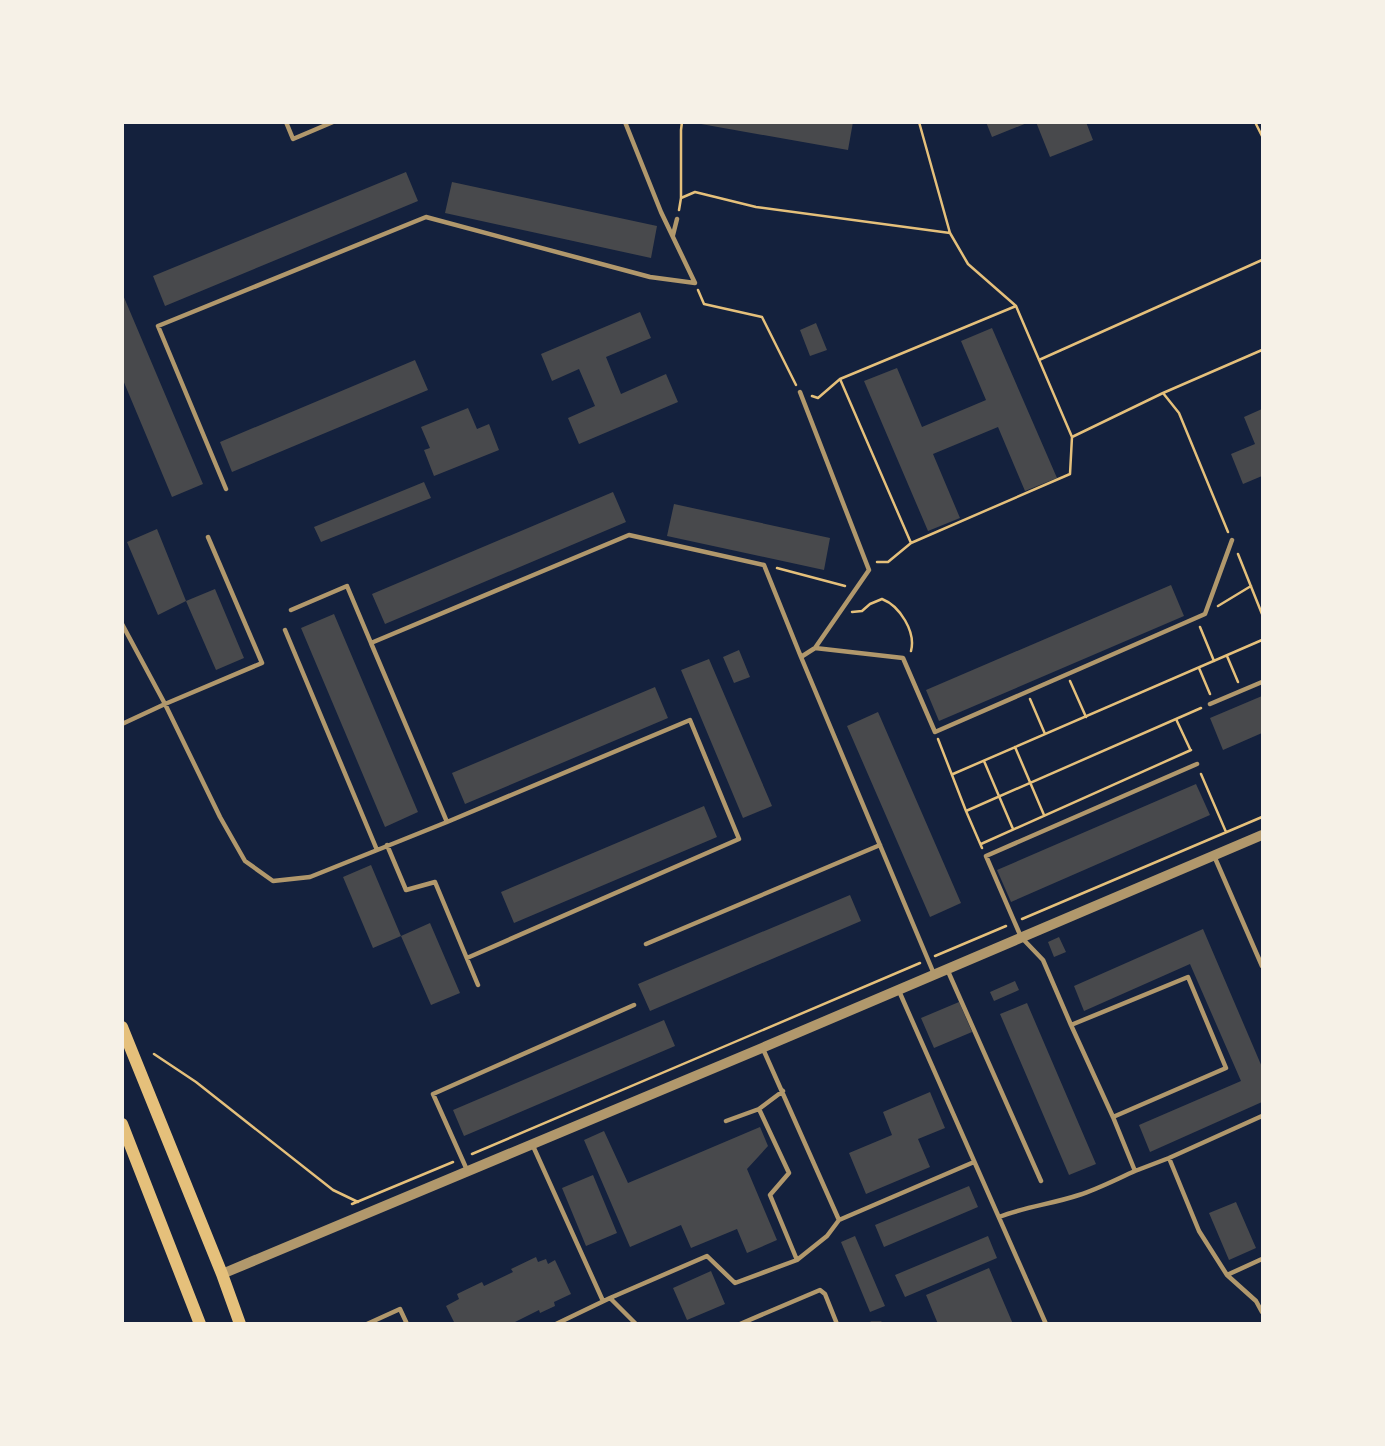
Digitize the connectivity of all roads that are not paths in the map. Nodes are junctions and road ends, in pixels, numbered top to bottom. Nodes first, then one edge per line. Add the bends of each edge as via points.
1 (286, 122) edge
2 (333, 122) edge
3 (625, 122) edge
4 (677, 219) road end
5 (673, 236) junction
6 (800, 392) road end
7 (226, 489) dead end
8 (208, 537) dead end
9 (1232, 540) road end
10 (291, 610) dead end
11 (122, 624) edge
12 (285, 630) dead end
13 (371, 643) junction
14 (815, 648) junction
15 (801, 657) junction
16 (1262, 682) edge
17 (1212, 703) road end
18 (165, 704) junction
19 (122, 724) edge
20 (1197, 764) road end
21 (447, 822) junction
22 (1262, 835) edge
23 (387, 845) junction
24 (880, 845) junction
25 (377, 850) junction
26 (1214, 856) junction
27 (1021, 937) junction
28 (646, 944) dead end
29 (467, 958) junction
30 (1262, 966) edge
31 (947, 969) junction
32 (934, 975) junction
33 (478, 985) dead end
34 (899, 990) junction
35 (634, 1005) dead end
36 (1071, 1026) junction
37 (122, 1027) edge
38 (762, 1048) junction
39 (783, 1091) junction
40 (759, 1109) junction
41 (1262, 1115) edge
42 (1113, 1117) junction
43 (726, 1121) dead end
44 (122, 1124) edge
45 (532, 1143) junction
46 (1169, 1158) junction
47 (974, 1162) junction
48 (468, 1170) junction
49 (1135, 1171) junction
50 (1041, 1181) dead end
51 (999, 1217) junction
52 (839, 1220) junction
53 (1262, 1259) edge
54 (797, 1260) junction
55 (222, 1274) junction
56 (1227, 1275) junction
57 (610, 1298) junction
58 (603, 1301) junction
59 (1262, 1312) edge
60 (200, 1324) edge
61 (240, 1324) edge
62 (367, 1324) edge
63 (407, 1324) edge
64 (556, 1324) edge
65 (636, 1324) edge
66 (740, 1324) edge
67 (837, 1324) edge
68 (871, 1324) edge
69 (881, 1324) edge
70 (1046, 1324) edge

1 - 2 lane via 293,139
3 - 5 lane
4 - 5 lane
5 - 7 lane via 695,282 650,277 426,217 158,326
6 - 14 lane via 869,569
8 - 18 lane via 262,663
9 - 14 lane via 1205,614 935,732 903,658
10 - 13 lane via 347,586
11 - 18 lane
12 - 25 lane
13 - 15 lane via 629,535 764,565
13 - 21 lane
14 - 15 lane
15 - 24 lane
16 - 17 lane
18 - 19 lane
18 - 25 lane via 245,861 273,881 310,877
20 - 27 lane via 986,856
21 - 23 lane
21 - 29 lane via 690,720 739,839
22 - 26 street
23 - 25 lane
23 - 29 lane via 406,890 435,882
24 - 28 lane
24 - 32 lane
26 - 27 street
26 - 30 lane
27 - 31 street
27 - 36 lane via 1043,960
29 - 33 lane
31 - 32 street
31 - 50 lane
32 - 34 street
34 - 38 street
34 - 47 lane
35 - 48 lane via 433,1094
36 - 42 lane
36 - 42 lane via 1188,977 1226,1068
37 - 55 main road
38 - 39 lane
38 - 45 street
39 - 40 lane
39 - 52 lane
40 - 43 lane
40 - 54 lane via 789,1173 770,1195
41 - 46 lane
42 - 49 lane
44 - 60 main road
45 - 48 street
45 - 58 lane
46 - 49 lane
46 - 56 lane via 1199,1231
47 - 51 lane
47 - 52 lane
48 - 55 street
49 - 51 lane via 1082,1195
51 - 70 lane
52 - 54 lane
53 - 56 lane
54 - 57 lane via 735,1283 707,1256
55 - 61 main road
56 - 59 lane
57 - 58 lane
57 - 65 lane
58 - 64 lane
62 - 63 lane via 400,1309
66 - 67 lane via 820,1290
68 - 69 lane

